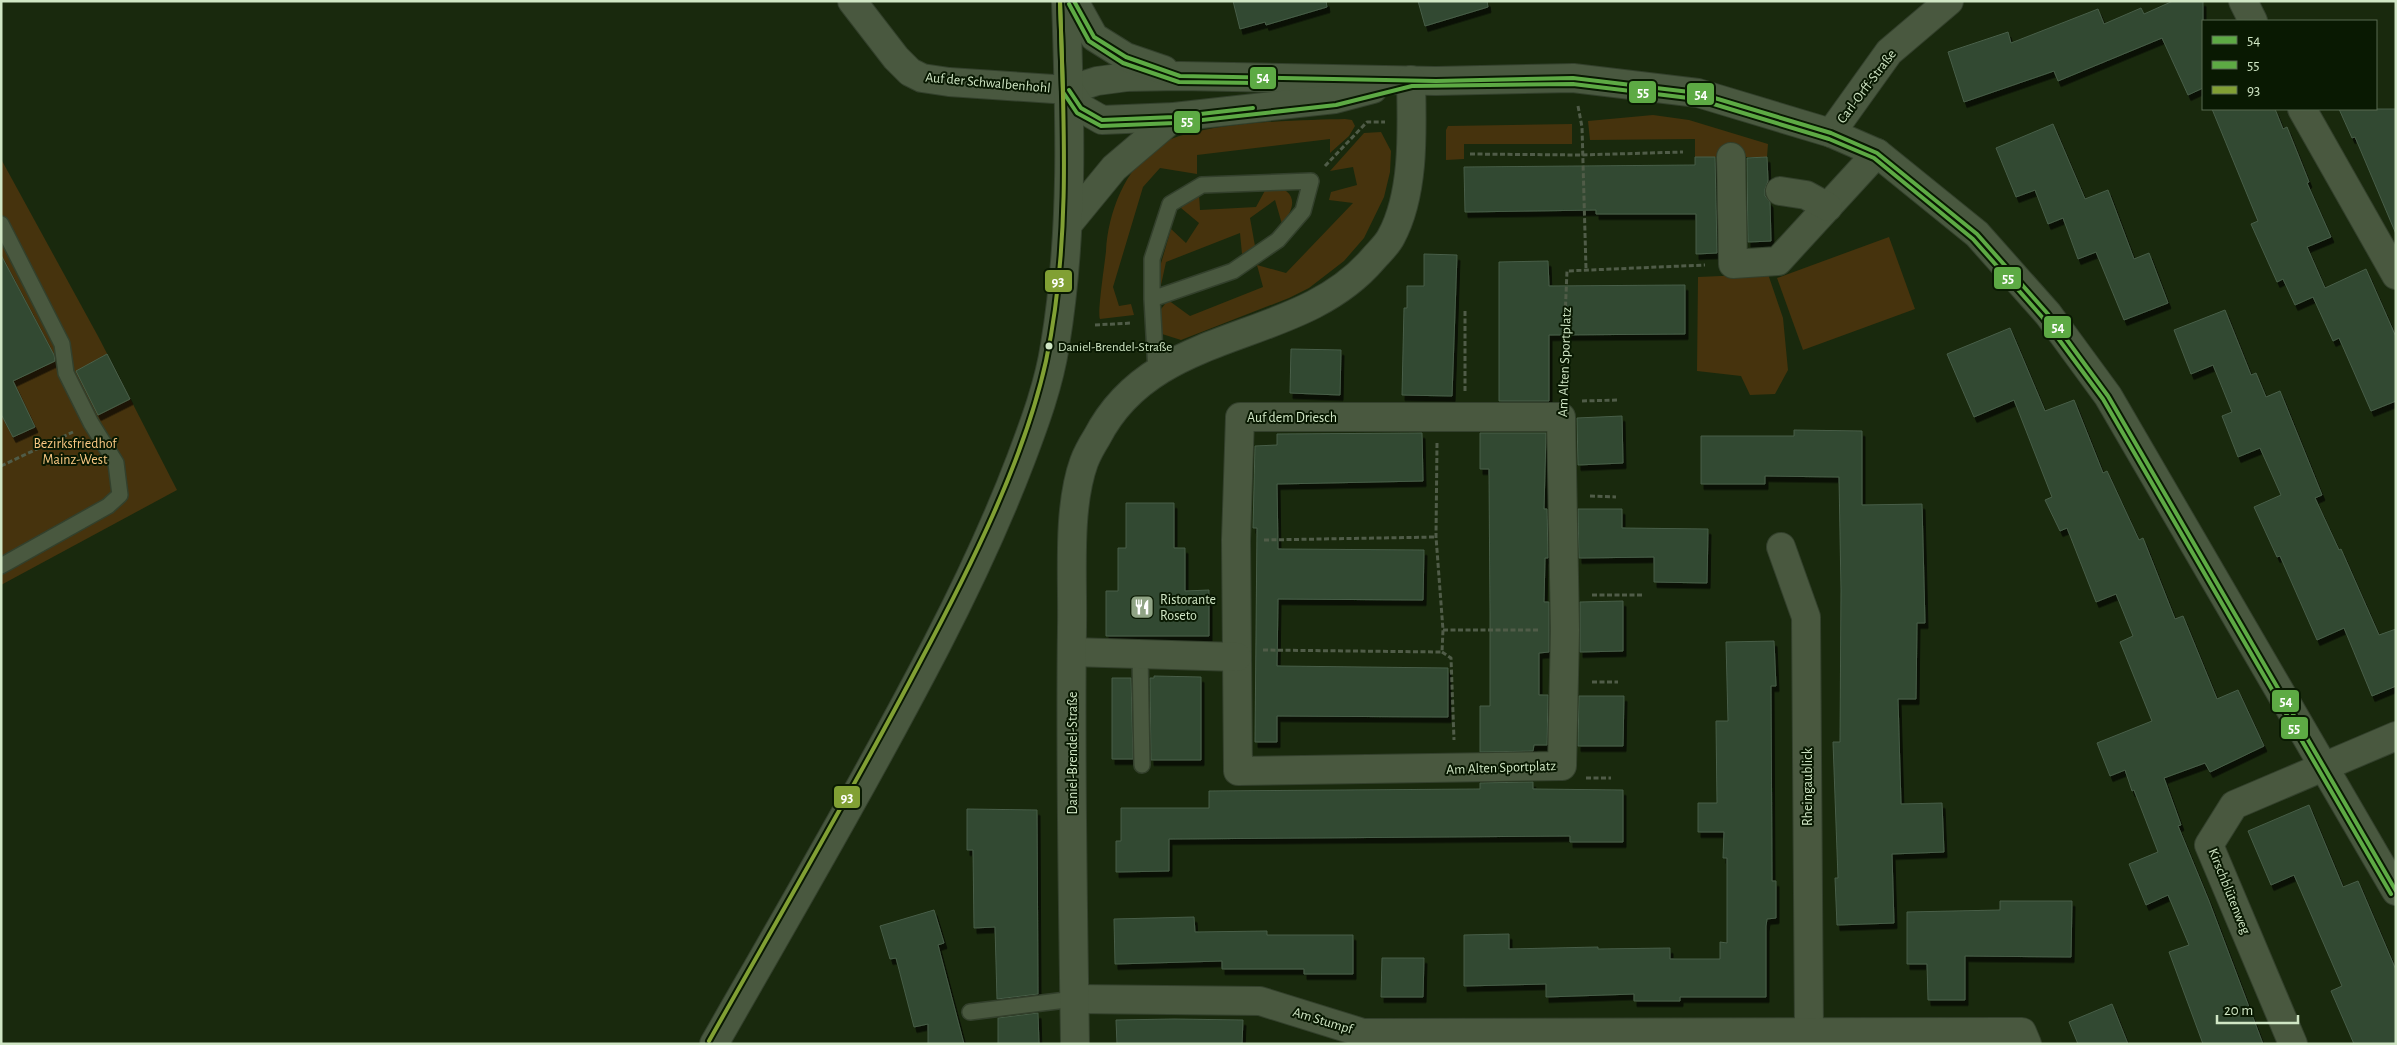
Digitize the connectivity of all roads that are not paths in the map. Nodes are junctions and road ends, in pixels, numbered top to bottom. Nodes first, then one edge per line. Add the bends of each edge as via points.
1 (852, 1) edge
2 (1066, 1) edge
3 (1074, 1) edge
4 (1949, 1) edge
5 (2243, 1) edge
6 (2252, 20) edge
7 (1180, 76) junction
8 (1411, 80) junction
9 (1069, 90) junction
10 (2303, 110) edge
11 (1174, 117) junction
12 (1831, 134) junction
13 (1877, 153) junction
14 (1730, 157) dead end
15 (1780, 191) dead end
16 (1828, 207) junction
17 (1, 224) edge
18 (1068, 224) junction
19 (2396, 275) edge
20 (1152, 300) junction
21 (1156, 371) junction
22 (1561, 409) joint
23 (1782, 546) dead end
24 (1, 566) edge
25 (1072, 652) junction
26 (1237, 653) junction
27 (1140, 654) junction
28 (2396, 736) edge
29 (1142, 764) dead end
30 (2325, 767) junction
31 (2396, 891) edge
32 (1074, 999) junction
33 (970, 1012) dead end
34 (1809, 1032) junction
35 (2024, 1038) edge
36 (714, 1044) edge
37 (1075, 1044) edge
38 (2293, 1044) edge

1 - 9 street, Auf der Schwalbenhohl via 896,58 910,72 922,78
2 - 9 street
3 - 7 street via 1094,37 1126,57
4 - 12 street, Carl-Orff-Straße via 1889,52
5 - 6 street
7 - 8 street
7 - 9 street, Auf der Schwalbenhohl via 1107,80
8 - 11 street via 1335,99
8 - 12 street via 1573,78 1698,93
8 - 21 street, Daniel-Brendel-Straße via 1412,122 1405,201 1391,239 1362,273 1331,296 1206,346
9 - 11 street via 1081,108 1102,120
9 - 18 street
10 - 19 street
11 - 18 street via 1114,168
12 - 13 street
13 - 16 street
13 - 30 street via 1977,234 2048,314 2103,388
14 - 16 street via 1734,264 1778,261
15 - 16 street via 1806,195
17 - 24 lane via 62,344 66,373 91,423 116,462 120,494 108,506
18 - 36 street via 1055,347 1036,421 1007,496 965,590 876,762
20 - 20 lane via 1152,259 1170,204 1202,185 1311,181 1303,211 1278,240 1233,271
20 - 21 lane
21 - 25 street, Daniel-Brendel-Straße via 1128,393 1105,421 1084,462 1074,505
22 - 26 street, Auf dem Driesch via 1464,417 1240,417
22 - 26 street, Am Alten Sportplatz via 1565,630 1562,766 1238,771
23 - 34 street, Rheingaublick via 1806,617
25 - 27 street
25 - 32 street, Daniel-Brendel-Straße
26 - 27 street
27 - 29 lane
28 - 30 street
30 - 31 street
30 - 38 street, Kirschblütenweg via 2234,806 2209,845
32 - 33 lane
32 - 34 street, Am Stumpf via 1260,1001 1363,1033
32 - 37 street, Daniel-Brendel-Straße
34 - 35 street, Am Stumpf

